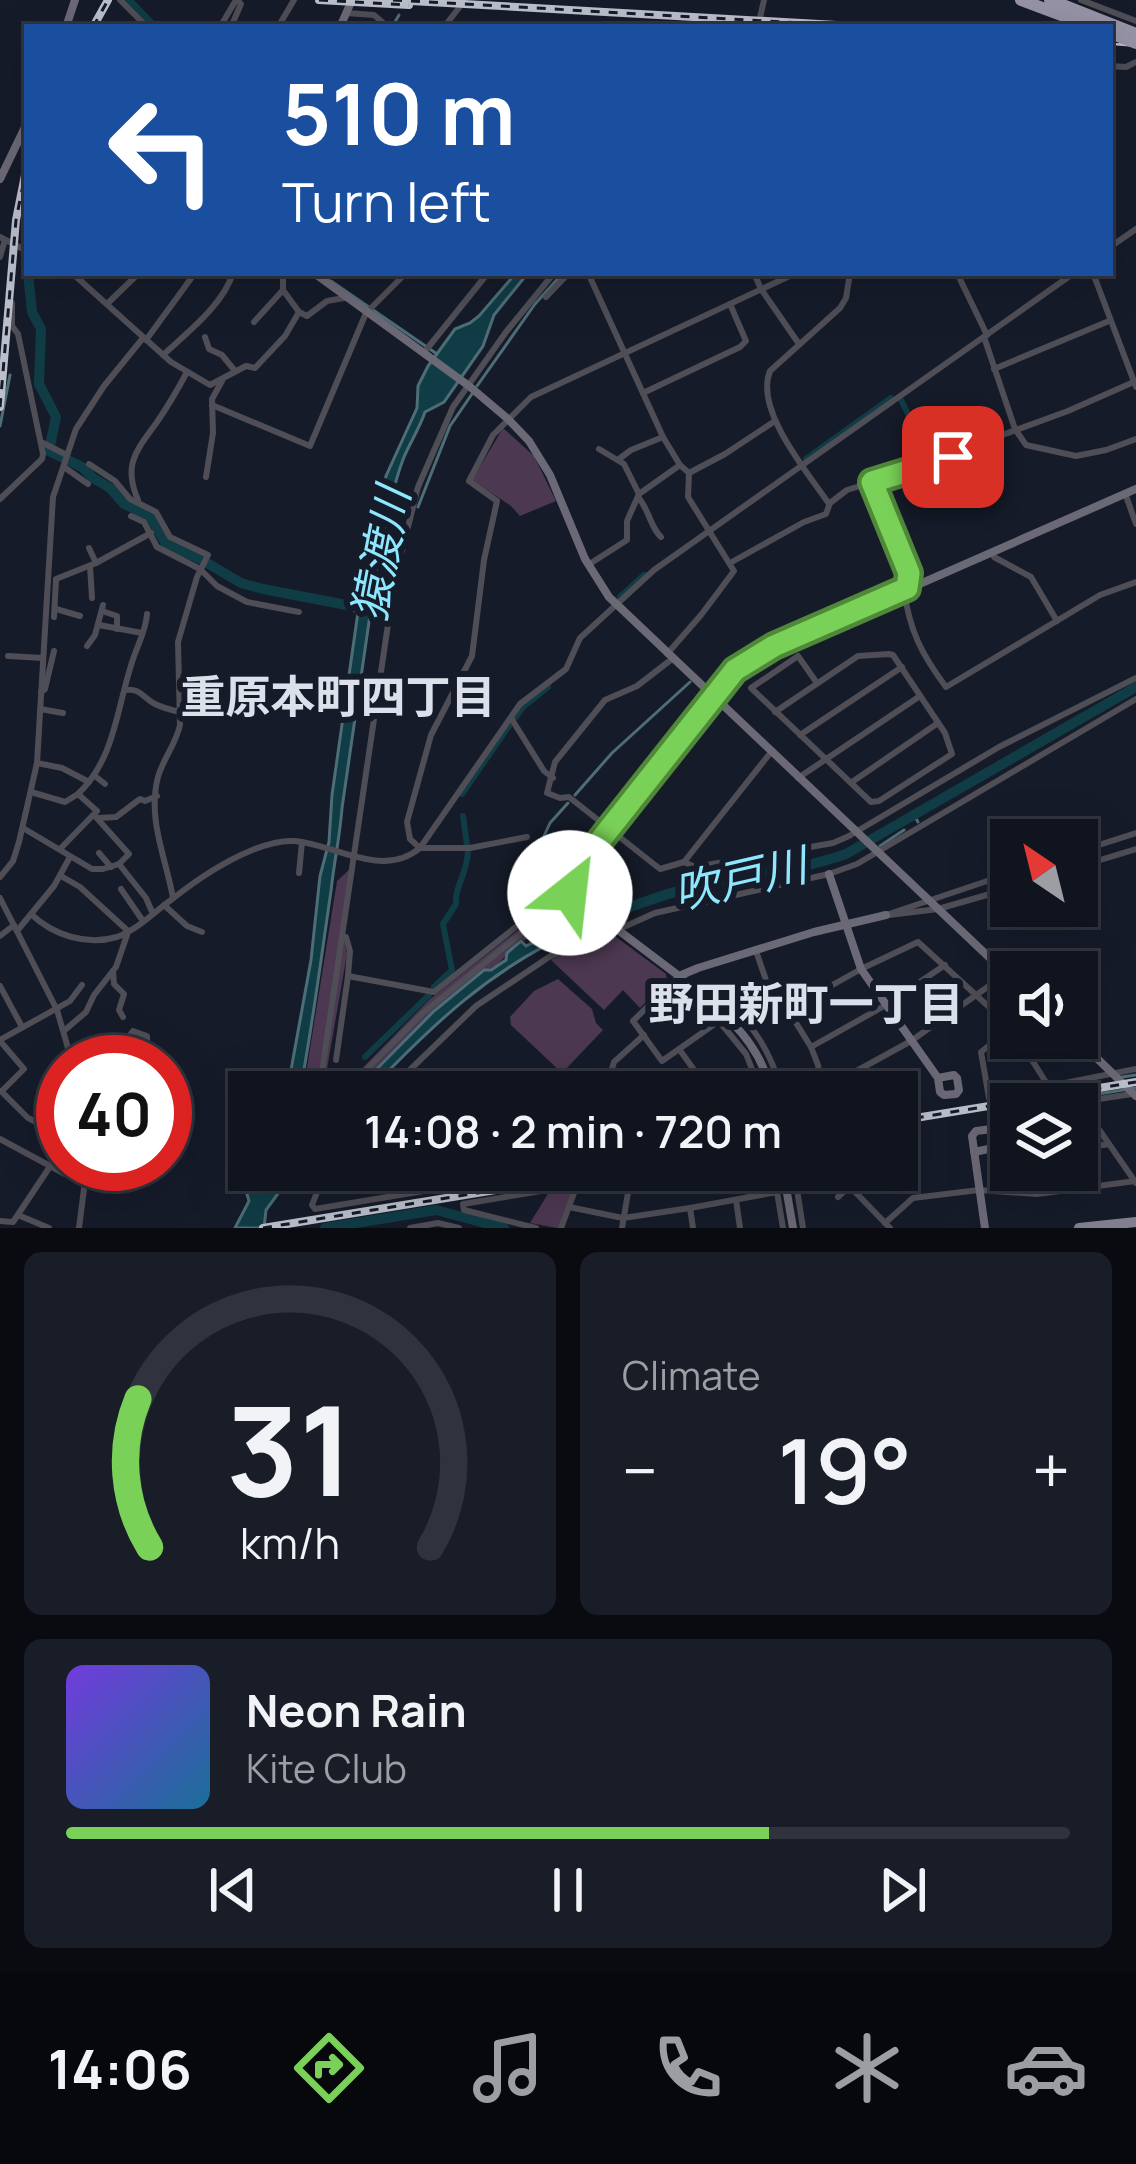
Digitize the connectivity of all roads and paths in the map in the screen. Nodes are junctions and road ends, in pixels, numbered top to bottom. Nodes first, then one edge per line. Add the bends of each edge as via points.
1 (120, 0) edge
2 (352, 0) edge
3 (465, 0) edge
4 (1021, 0) edge
5 (1049, 0) edge
6 (1081, 0) edge
7 (346, 13) junction
8 (1136, 21) edge
9 (144, 24) edge
10 (341, 24) edge
11 (384, 24) edge
12 (446, 24) edge
13 (1086, 24) edge
14 (1110, 24) edge
15 (24, 129) edge
16 (0, 179) edge
17 (3, 239) edge
18 (24, 250) edge
19 (0, 256) edge
20 (76, 276) edge
21 (136, 276) edge
22 (193, 276) edge
23 (231, 276) edge
24 (283, 276) edge
25 (318, 276) edge
26 (403, 276) edge
27 (486, 276) edge
28 (552, 276) edge
29 (566, 276) edge
30 (589, 276) edge
31 (755, 276) edge
32 (789, 276) edge
33 (850, 276) edge
34 (959, 276) edge
35 (1070, 276) edge
36 (1094, 276) edge
37 (761, 289) junction
38 (283, 290) junction
39 (546, 297) dead end
40 (344, 298) junction
41 (12, 303) dead end
42 (108, 303) junction
43 (730, 304) junction
44 (369, 310) junction
45 (298, 312) junction
46 (1109, 321) junction
47 (254, 322) dead end
48 (986, 335) junction
49 (205, 337) dead end
50 (144, 339) junction
51 (799, 344) junction
52 (427, 350) junction
53 (626, 354) junction
54 (163, 355) junction
55 (994, 369) junction
56 (235, 371) junction
57 (187, 372) junction
58 (224, 378) junction
59 (1135, 384) edge
60 (469, 386) junction
61 (643, 393) junction
62 (212, 405) junction
63 (508, 419) junction
64 (775, 421) junction
65 (1016, 429) junction
66 (663, 436) junction
67 (1136, 440) edge
68 (47, 445) junction
69 (599, 449) dead end
70 (619, 459) junction
71 (65, 460) junction
72 (89, 464) dead end
73 (680, 465) junction
74 (802, 465) junction
75 (688, 472) junction
76 (206, 477) dead end
77 (872, 482) junction
78 (88, 484) dead end
79 (1136, 489) edge
80 (1125, 494) junction
81 (639, 495) junction
82 (0, 499) edge
83 (140, 503) junction
84 (829, 504) junction
85 (131, 516) dead end
86 (1136, 524) edge
87 (151, 533) junction
88 (709, 533) junction
89 (661, 537) dead end
90 (89, 548) dead end
91 (992, 552) junction
92 (187, 561) junction
93 (730, 563) junction
94 (93, 564) junction
95 (588, 565) junction
96 (176, 573) dead end
97 (198, 573) junction
98 (52, 578) junction
99 (1136, 582) edge
100 (906, 589) junction
101 (92, 598) dead end
102 (616, 606) junction
103 (299, 612) dead end
104 (147, 614) dead end
105 (80, 616) dead end
106 (1057, 621) junction
107 (99, 626) junction
108 (117, 628) junction
109 (144, 633) junction
110 (788, 640) junction
111 (87, 646) dead end
112 (54, 651) dead end
113 (8, 656) dead end
114 (669, 656) junction
115 (798, 656) junction
116 (43, 658) junction
117 (902, 668) junction
118 (1136, 678) edge
119 (818, 683) junction
120 (125, 690) junction
121 (41, 692) junction
122 (712, 696) junction
123 (920, 696) junction
124 (1136, 699) edge
125 (180, 712) junction
126 (776, 712) junction
127 (24, 713) dead end
128 (40, 713) junction
129 (63, 713) dead end
130 (511, 718) junction
131 (938, 723) junction
132 (800, 735) junction
133 (771, 752) junction
134 (824, 758) junction
135 (92, 761) dead end
136 (37, 763) junction
137 (101, 765) junction
138 (553, 778) junction
139 (798, 778) junction
140 (92, 779) junction
141 (851, 783) junction
142 (105, 784) dead end
143 (31, 792) junction
144 (78, 794) junction
145 (157, 796) junction
146 (96, 816) junction
147 (23, 828) junction
148 (609, 829) junction
149 (856, 832) junction
150 (1136, 833) edge
151 (527, 837) dead end
152 (302, 842) junction
153 (1098, 845) edge
154 (420, 848) junction
155 (61, 849) junction
156 (1136, 849) edge
157 (99, 853) dead end
158 (878, 853) junction
159 (352, 854) junction
160 (70, 857) junction
161 (1098, 861) edge
162 (684, 862) junction
163 (115, 866) junction
164 (135, 866) dead end
165 (126, 873) junction
166 (299, 873) dead end
167 (829, 874) junction
168 (61, 876) junction
169 (0, 877) edge
170 (990, 880) edge
171 (566, 887) junction
172 (121, 889) dead end
173 (990, 894) edge
174 (0, 898) edge
175 (172, 898) junction
176 (928, 899) junction
177 (164, 905) junction
178 (587, 907) junction
179 (938, 909) junction
180 (31, 914) junction
181 (153, 914) junction
182 (886, 915) junction
183 (143, 921) junction
184 (844, 924) junction
185 (15, 928) junction
186 (616, 929) junction
187 (345, 930) junction
188 (128, 931) junction
189 (202, 932) dead end
190 (0, 936) edge
191 (756, 951) junction
192 (990, 958) edge
193 (945, 964) junction
194 (861, 969) junction
195 (112, 971) junction
196 (348, 976) junction
197 (679, 976) junction
198 (82, 985) dead end
199 (0, 986) edge
200 (768, 986) junction
201 (990, 987) edge
202 (977, 994) junction
203 (74, 996) junction
204 (4, 1001) edge
205 (89, 1005) junction
206 (886, 1005) junction
207 (990, 1007) edge
208 (57, 1010) junction
209 (788, 1010) junction
210 (123, 1017) dead end
211 (21, 1027) junction
212 (65, 1030) junction
213 (644, 1034) junction
214 (66, 1035) edge
215 (0, 1040) edge
216 (911, 1040) junction
217 (990, 1043) edge
218 (811, 1047) junction
219 (679, 1049) junction
220 (1098, 1058) edge
221 (336, 1060) dead end
222 (1136, 1069) edge
223 (323, 1071) edge
224 (365, 1071) edge
225 (408, 1071) edge
226 (611, 1071) edge
227 (695, 1071) edge
228 (753, 1071) edge
229 (764, 1071) edge
230 (776, 1071) edge
231 (819, 1071) edge
232 (857, 1071) edge
233 (1113, 1072) junction
234 (938, 1078) dead end
235 (1066, 1083) edge
236 (1, 1092) edge
237 (1135, 1094) edge
238 (990, 1098) edge
239 (1098, 1099) edge
240 (36, 1122) edge
241 (1098, 1127) edge
242 (0, 1139) edge
243 (1110, 1144) junction
244 (1098, 1146) edge
245 (974, 1152) dead end
246 (36, 1158) edge
247 (1136, 1182) edge
248 (36, 1188) edge
249 (980, 1190) junction
250 (84, 1191) edge
251 (318, 1191) edge
252 (423, 1191) edge
253 (541, 1191) edge
254 (575, 1191) edge
255 (628, 1191) edge
256 (787, 1191) edge
257 (797, 1191) edge
258 (839, 1191) edge
259 (855, 1191) edge
260 (1036, 1191) edge
261 (778, 1192) joint
262 (1036, 1194) junction
263 (838, 1197) dead end
264 (736, 1200) junction
265 (568, 1207) junction
266 (690, 1208) junction
267 (19, 1215) junction
268 (623, 1218) junction
269 (0, 1221) edge
270 (1136, 1222) edge
271 (888, 1225) edge
272 (1108, 1226) edge
273 (49, 1228) edge
274 (79, 1228) edge
275 (415, 1228) edge
276 (459, 1228) edge
277 (536, 1228) edge
278 (561, 1228) edge
279 (622, 1228) edge
280 (693, 1228) edge
281 (740, 1228) edge
282 (781, 1228) edge
283 (793, 1228) edge
284 (803, 1228) edge
285 (985, 1228) edge
286 (1079, 1228) edge

1 - 9 street
2 - 7 street
3 - 12 street
4 - 13 highway
5 - 14 highway
6 - 8 street
7 - 10 street
7 - 11 street
15 - 16 street
17 - 18 street
17 - 19 street
20 - 42 street
21 - 42 street
22 - 50 street
23 - 54 street
24 - 38 street
25 - 40 street
26 - 44 street
27 - 52 street
28 - 60 street
29 - 39 street
30 - 53 street
31 - 37 street
32 - 37 street
33 - 51 street via 840,308
34 - 48 street
35 - 48 street
36 - 46 street
37 - 43 street
37 - 51 street
38 - 45 street
38 - 47 street
40 - 44 street
40 - 45 street via 307,316
41 - 68 street
42 - 50 street
43 - 53 street
43 - 61 street via 746,341
44 - 52 street
44 - 62 street via 310,446
45 - 56 street via 256,368
46 - 55 street
46 - 59 street
48 - 55 street
48 - 74 street
49 - 56 street
50 - 54 street
50 - 71 street via 88,408
51 - 64 street via 766,380
52 - 60 street
53 - 61 street
53 - 63 street via 531,397
54 - 57 street
55 - 65 street
56 - 58 street
57 - 58 street via 210,385
57 - 83 street via 135,452
58 - 62 street
59 - 65 street
60 - 63 street
60 - 159 street via 418,487 398,567
61 - 66 street
62 - 76 street
63 - 95 street via 543,461
63 - 154 street via 469,481 497,501 472,656 431,735 407,822
64 - 74 street
64 - 75 street
65 - 67 street via 1026,445 1076,456
65 - 77 street
66 - 70 street
66 - 73 street
68 - 71 street
68 - 82 street
69 - 70 street
70 - 81 street
71 - 78 street
71 - 98 street via 53,497
72 - 83 street
73 - 75 street
73 - 81 street
74 - 84 street
74 - 88 street
75 - 88 street via 688,496
77 - 84 street
77 - 100 street via 909,573
79 - 80 street
80 - 86 street
80 - 91 street
81 - 89 street
81 - 95 street via 627,540
83 - 97 street via 156,512 170,537 208,555
84 - 93 street via 826,514
85 - 87 street
87 - 92 street via 157,547
87 - 94 street
88 - 93 street
88 - 102 street
90 - 94 street
91 - 100 street
91 - 106 street via 1031,577
92 - 96 street
92 - 97 street
93 - 114 street via 734,571
94 - 98 street
94 - 101 street
95 - 102 street
97 - 103 street via 247,602
97 - 125 street via 176,656
98 - 105 street via 55,613
98 - 116 street
99 - 106 street
100 - 106 street via 920,651 946,687
100 - 110 street
102 - 114 street
102 - 130 street via 580,638 566,669
104 - 109 street
107 - 108 street
107 - 108 street via 102,608 117,616
107 - 111 street
108 - 109 street
109 - 120 street
110 - 115 street
110 - 122 street via 735,670
112 - 121 street
113 - 116 street
114 - 122 street
114 - 138 street via 637,686 605,700 555,762
115 - 119 street
115 - 126 street via 751,688
116 - 121 street
117 - 119 street via 893,655 858,656
117 - 123 street
117 - 132 street
118 - 149 street
119 - 126 street
120 - 125 street
120 - 137 street
121 - 128 street
122 - 133 street
122 - 148 street
123 - 131 street
123 - 134 street
124 - 158 street
125 - 145 street
126 - 132 street
127 - 128 street
128 - 129 street
128 - 136 street
130 - 138 street
130 - 154 street
131 - 141 street
131 - 141 street via 952,754 879,801
132 - 134 street
133 - 139 street
133 - 162 street
134 - 139 street
134 - 141 street
135 - 137 street
136 - 140 street
136 - 143 street
137 - 140 street
138 - 148 street via 547,793 569,797
139 - 149 street
140 - 142 street
140 - 144 street
143 - 144 street via 65,802
143 - 147 street
144 - 146 street
145 - 146 street via 116,817
145 - 175 street via 154,825
146 - 155 street
146 - 163 street via 129,854
147 - 155 street
147 - 169 street
148 - 162 street via 660,869
148 - 171 street
149 - 158 street
149 - 162 street via 833,843 695,867
150 - 153 street
151 - 154 street
152 - 159 street
152 - 166 street
152 - 175 street via 251,850
154 - 159 street via 381,863
155 - 160 street
156 - 161 street
157 - 163 street
158 - 167 street
158 - 176 street
159 - 187 street
160 - 163 street via 92,869
160 - 168 street
163 - 165 street
164 - 165 street
165 - 181 street
167 - 184 street
167 - 186 street
168 - 180 street
168 - 188 street
170 - 176 street
171 - 178 street
171 - 196 street via 434,992
172 - 183 street
173 - 179 street
174 - 185 street
175 - 177 street
176 - 179 street
176 - 182 street
177 - 181 street
177 - 189 street
178 - 186 street
178 - 224 street via 564,915 550,910
179 - 182 street
179 - 192 street
180 - 185 street
180 - 188 street via 75,938
181 - 183 street
182 - 184 street
183 - 188 street
184 - 191 street
184 - 194 street
185 - 190 street
185 - 208 street
186 - 197 street
186 - 225 street via 509,982
187 - 196 street
187 - 223 street
188 - 195 street
191 - 197 street
191 - 200 street
193 - 194 street via 917,942
193 - 202 street
193 - 206 street
194 - 206 street
194 - 209 street
195 - 205 street
195 - 210 street via 124,994
196 - 221 street
197 - 213 street via 633,1021
197 - 229 street via 746,1035
198 - 203 street
199 - 204 street
200 - 209 street
200 - 230 street via 735,1009
201 - 202 street
202 - 207 street
202 - 216 street
203 - 205 street
203 - 208 street
204 - 211 street
205 - 212 street
206 - 216 street
206 - 218 street
208 - 211 street
208 - 212 street
209 - 218 street
211 - 215 street
212 - 214 street
213 - 219 street via 662,1060
213 - 226 street
215 - 236 street via 24,1069
216 - 232 street
216 - 234 street
217 - 238 street via 982,1052
218 - 231 street
219 - 227 street
219 - 228 street via 719,1021
220 - 233 street
222 - 233 street
233 - 235 street
233 - 237 street
236 - 240 street
237 - 239 street
241 - 243 street
242 - 246 street
243 - 244 street
243 - 247 street
245 - 249 street
247 - 262 street
248 - 267 street
249 - 262 street
249 - 271 street via 913,1198
249 - 285 street
250 - 274 street
251 - 252 street via 315,1209
253 - 277 street via 464,1204
254 - 265 street
255 - 268 street
256 - 283 street
257 - 284 street
258 - 263 street
259 - 271 street
260 - 262 street
261 - 264 street
261 - 282 street
264 - 266 street
264 - 281 street
265 - 268 street
265 - 278 street
266 - 268 street
266 - 280 street
267 - 269 street
267 - 273 street
268 - 279 street
270 - 272 main road
272 - 286 main road
275 - 276 street

